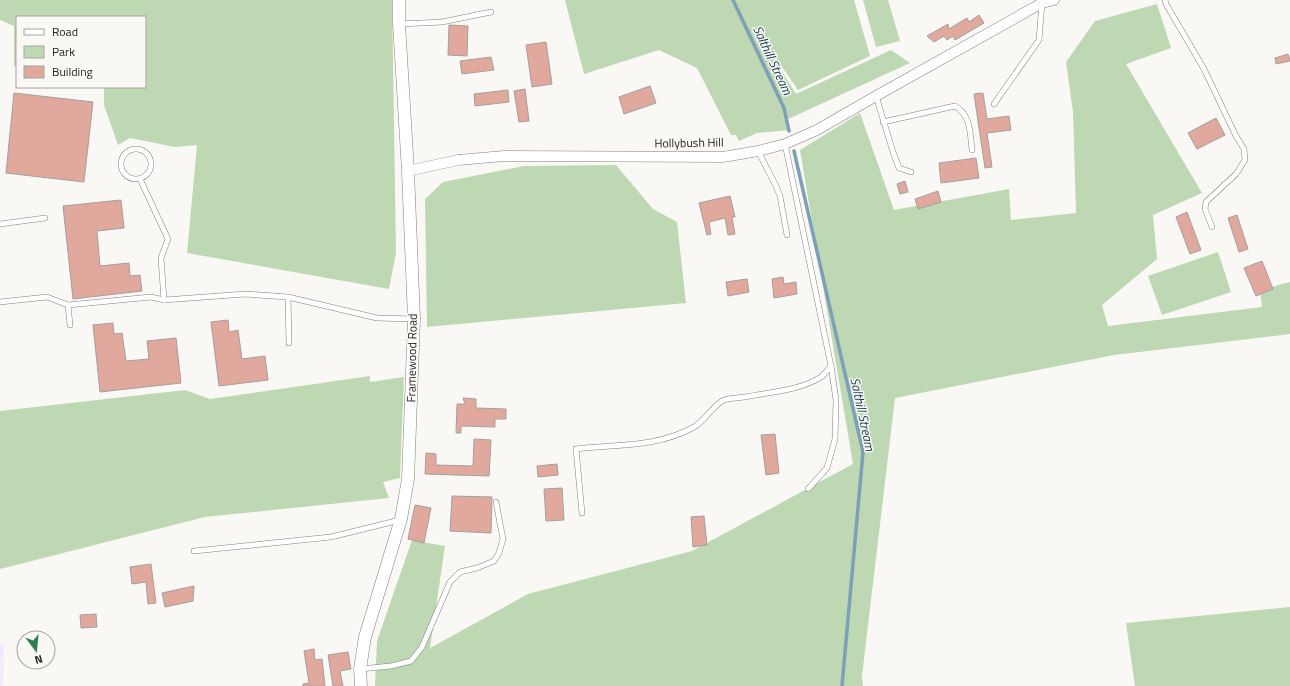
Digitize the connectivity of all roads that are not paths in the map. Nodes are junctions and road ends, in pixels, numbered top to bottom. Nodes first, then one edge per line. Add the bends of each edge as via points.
1 (400, 0) edge
2 (1054, 0) edge
3 (1165, 0) edge
4 (1042, 3) junction
5 (491, 12) dead end
6 (399, 24) junction
7 (876, 96) junction
8 (994, 104) dead end
9 (883, 122) junction
10 (785, 144) junction
11 (972, 150) dead end
12 (758, 151) junction
13 (408, 171) junction
14 (911, 172) dead end
15 (140, 179) junction
16 (45, 218) dead end
17 (0, 224) edge
18 (1212, 227) dead end
19 (787, 235) dead end
20 (288, 297) junction
21 (164, 300) junction
22 (0, 302) edge
23 (68, 305) junction
24 (414, 319) junction
25 (70, 325) dead end
26 (289, 344) dead end
27 (832, 366) junction
28 (808, 489) dead end
29 (496, 502) dead end
30 (582, 513) dead end
31 (401, 519) junction
32 (194, 551) dead end
33 (360, 669) junction
34 (361, 686) edge

1 - 6 street, Framewood Road
2 - 4 street, Hollybush Hill
3 - 18 lane via 1204,69 1244,149 1244,160 1236,174 1206,202 1204,209
4 - 7 street, Hollybush Hill
4 - 8 lane via 1039,40
5 - 6 lane via 442,22
6 - 13 street, Framewood Road
7 - 9 lane
7 - 10 street, Hollybush Hill via 817,130
9 - 11 lane via 954,106 962,110 966,116
9 - 14 lane via 899,168
10 - 12 street, Hollybush Hill
10 - 27 lane
12 - 13 street, Hollybush Hill via 723,157 504,156 458,160
12 - 19 lane via 780,196
13 - 24 street, Framewood Road
15 - 15 lane via 149,173 151,163 142,150 132,150 124,154 121,168 130,179
15 - 21 lane via 168,239 161,258
16 - 17 lane
20 - 21 lane via 246,294
20 - 24 lane via 377,318
20 - 26 lane
21 - 23 lane via 151,297
22 - 23 lane via 47,297
23 - 25 lane
24 - 31 street, Framewood Road via 408,479
27 - 28 lane via 836,400 835,439 826,468
27 - 30 lane via 822,376 793,388 722,401 696,426 674,436 625,446 576,449
29 - 33 lane via 502,539 494,561 460,572 450,582 422,647 411,661
31 - 32 lane via 331,537
31 - 33 street, Framewood Road via 365,637
33 - 34 street, Framewood Road

